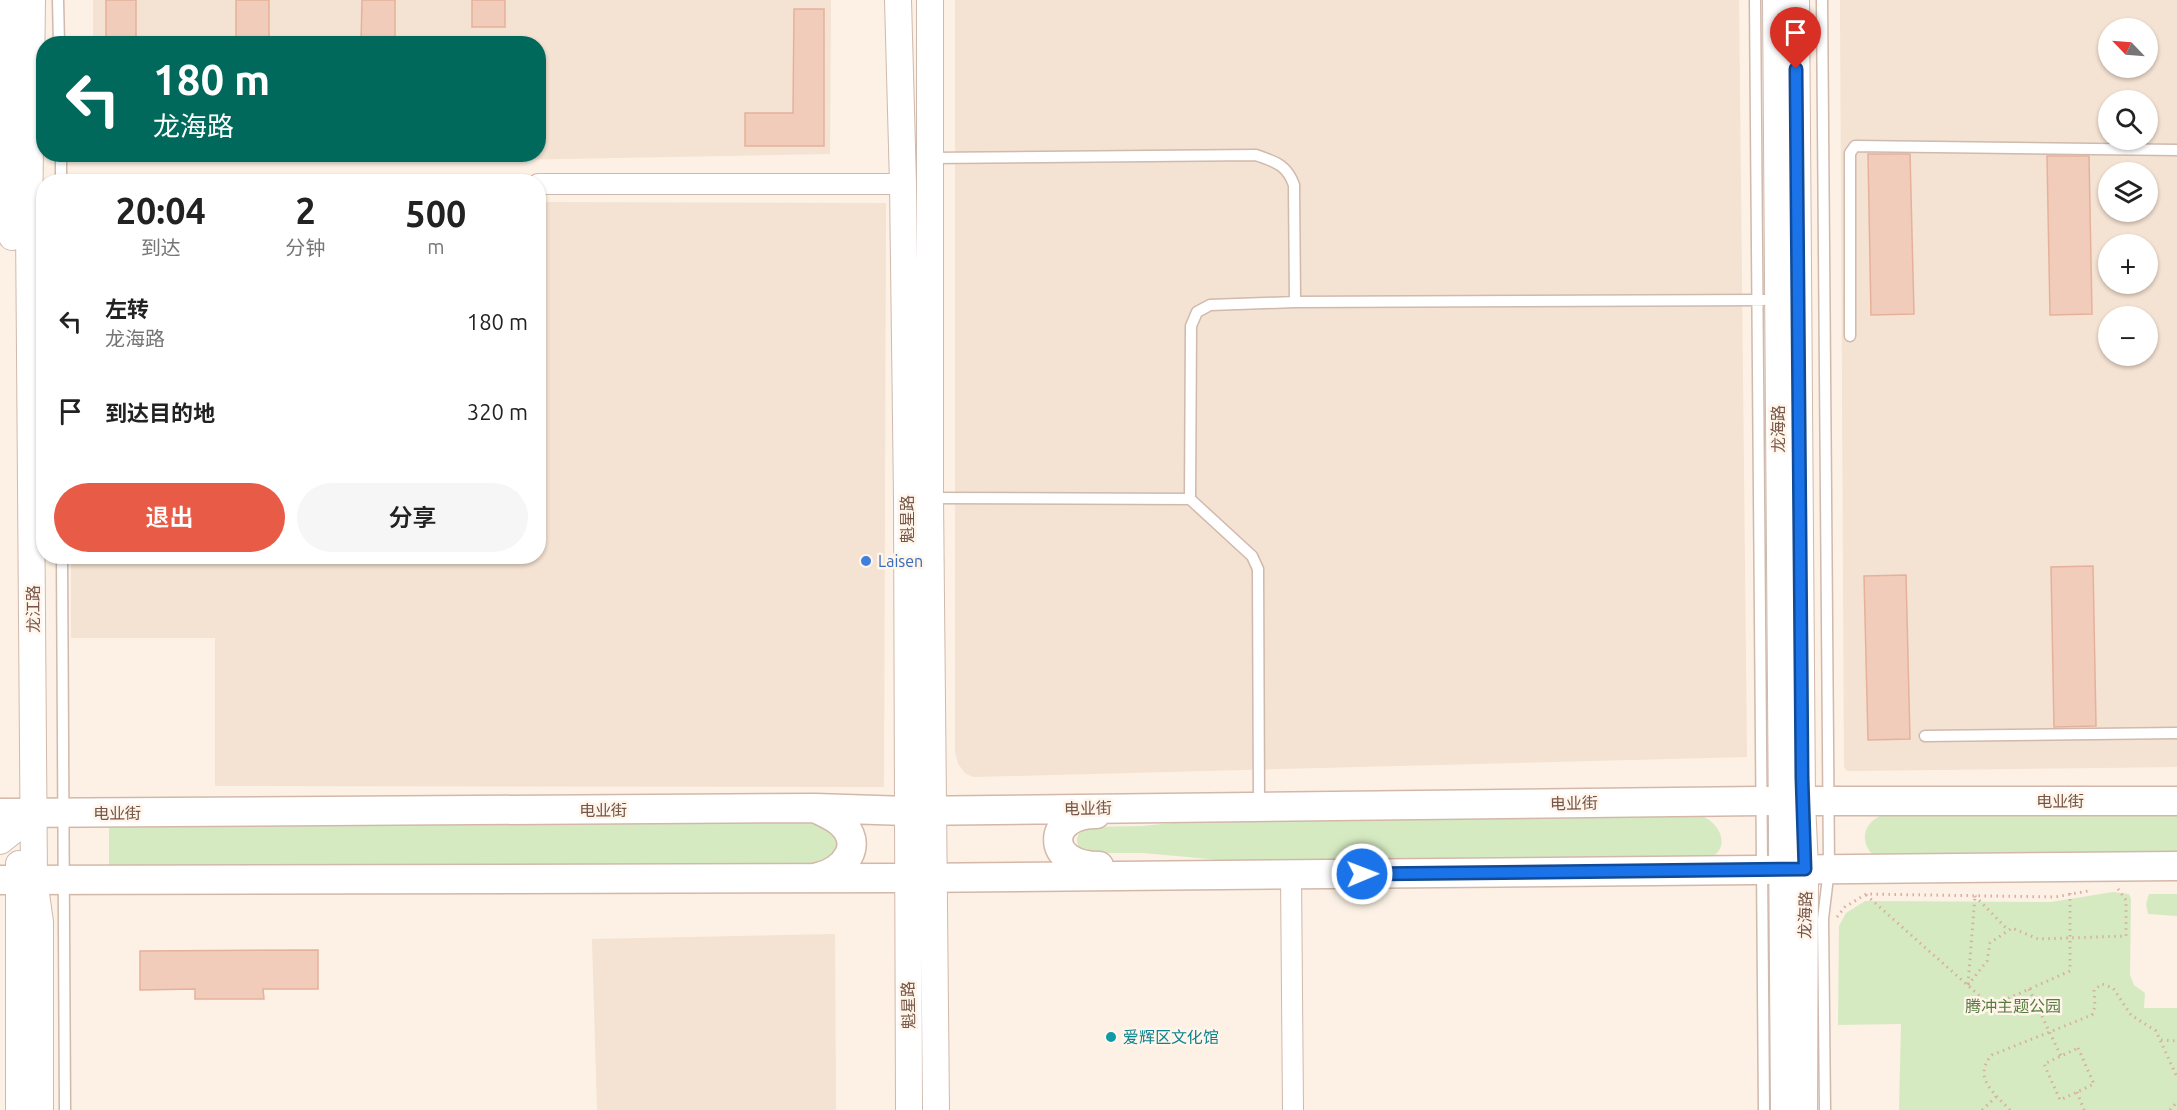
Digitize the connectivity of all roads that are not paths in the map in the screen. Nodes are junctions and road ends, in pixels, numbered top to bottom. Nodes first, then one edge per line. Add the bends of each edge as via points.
1 (13, 0) edge
2 (32, 0) edge
3 (58, 0) edge
4 (898, 0) edge
5 (930, 0) edge
6 (1755, 0) edge
7 (1776, 0) edge
8 (1796, 0) edge
9 (1822, 0) edge
10 (59, 36) edge
11 (36, 148) edge
12 (2177, 150) edge
13 (915, 159) junction
14 (546, 184) edge
15 (903, 184) junction
16 (36, 187) edge
17 (14, 222) edge
18 (1777, 300) junction
19 (1295, 302) junction
20 (1850, 336) dead end
21 (919, 498) junction
22 (1190, 499) junction
23 (62, 564) edge
24 (2177, 733) edge
25 (1926, 736) dead end
26 (1792, 801) junction
27 (2177, 801) edge
28 (1259, 806) junction
29 (1186, 807) junction
30 (815, 808) junction
31 (920, 811) junction
32 (63, 814) junction
33 (15, 822) edge
34 (2177, 866) edge
35 (1795, 870) junction
36 (14, 873) edge
37 (1291, 875) junction
38 (1191, 876) junction
39 (921, 878) junction
40 (810, 879) junction
41 (63, 880) junction
42 (19, 1110) edge
43 (40, 1110) edge
44 (65, 1110) edge
45 (909, 1110) edge
46 (936, 1110) edge
47 (1293, 1110) edge
48 (1764, 1110) edge
49 (1784, 1110) edge
50 (1804, 1110) edge
51 (1825, 1110) edge

1 - 17 street, 龙江路
2 - 11 street, 龙江路
3 - 10 lane
4 - 13 street, 魁星路
5 - 13 street, 魁星路
6 - 18 lane
7 - 18 street, 龙海路
8 - 18 street, 龙海路
9 - 26 lane
12 - 20 lane via 1855,146 1850,153
13 - 15 street, 魁星路
13 - 19 lane via 1256,155 1280,163 1289,171 1294,185
13 - 21 street, 魁星路
14 - 15 street
15 - 21 street, 魁星路
16 - 17 street, 龙江路
17 - 33 street, 龙江路
18 - 19 lane
18 - 26 street, 龙海路
18 - 26 lane
19 - 22 lane via 1210,305 1197,312 1191,326
21 - 22 lane
21 - 31 street, 魁星路
22 - 28 lane via 1252,556 1258,569
23 - 32 lane
24 - 25 lane
26 - 27 main road, 电业街
26 - 28 main road, 电业街
26 - 35 street, 龙海路
26 - 35 lane
28 - 29 main road, 电业街
29 - 31 main road, 电业街
29 - 38 main road via 1140,814 1075,816 1063,826 1059,842 1065,856 1078,865 1146,867
30 - 31 main road, 电业街
30 - 32 main road, 电业街
30 - 40 main road via 840,821 851,847 837,871
31 - 39 street, 魁星路
32 - 33 main road, 电业街
32 - 41 lane
33 - 36 street, 龙江路
34 - 35 main road
35 - 37 main road
35 - 48 lane
35 - 49 street, 龙海路
35 - 50 street, 龙海路
35 - 51 lane via 1823,918
36 - 41 main road
36 - 42 street, 龙江路
36 - 43 street, 龙江路 via 40,922
37 - 38 main road
37 - 47 street
38 - 39 main road
39 - 40 main road
39 - 45 street, 魁星路
39 - 46 street, 魁星路
40 - 41 main road
41 - 44 lane

